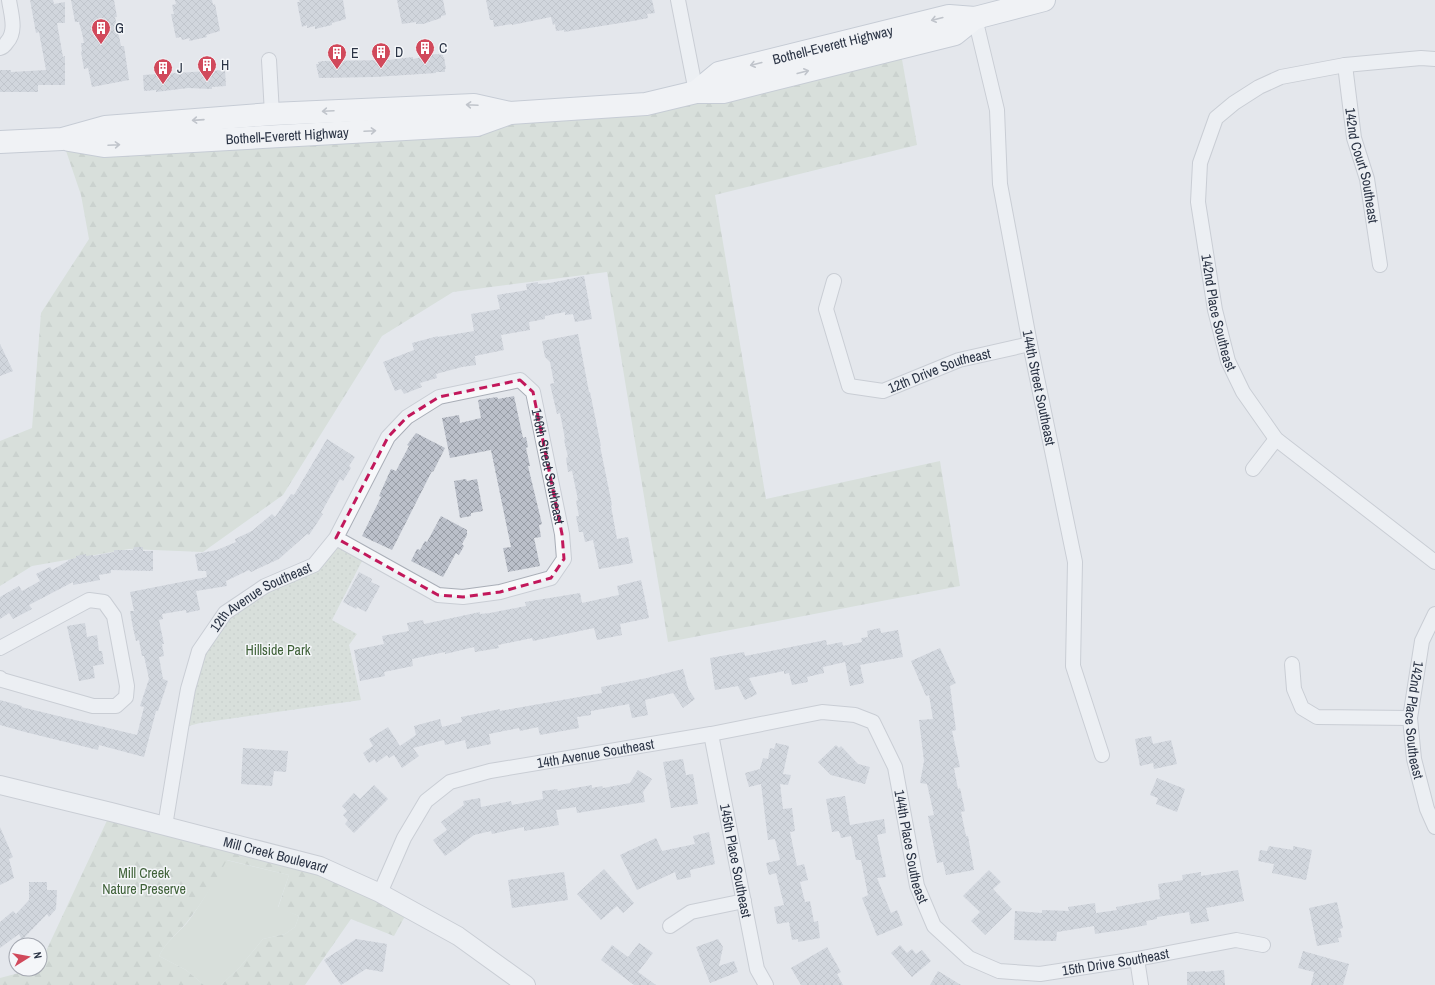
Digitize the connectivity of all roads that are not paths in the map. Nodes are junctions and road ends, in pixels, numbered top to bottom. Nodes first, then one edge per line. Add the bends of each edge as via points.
1 (8, 0) edge
2 (678, 0) edge
3 (1044, 0) edge
4 (976, 18) junction
5 (2, 48) edge
6 (1435, 59) edge
7 (269, 60) dead end
8 (1345, 65) junction
9 (696, 92) junction
10 (510, 112) junction
11 (272, 114) junction
12 (62, 138) junction
13 (0, 142) edge
14 (1380, 265) dead end
15 (834, 281) dead end
16 (1030, 344) junction
17 (520, 380) joint
18 (1276, 439) junction
19 (1253, 469) dead end
20 (336, 538) junction
21 (1435, 562) edge
22 (1435, 614) edge
23 (0, 648) edge
24 (1292, 664) dead end
25 (0, 678) edge
26 (1410, 718) junction
27 (873, 722) joint
28 (711, 734) junction
29 (1102, 754) dead end
30 (0, 784) edge
31 (165, 826) junction
32 (1435, 827) edge
33 (380, 893) junction
34 (744, 901) junction
35 (670, 926) dead end
36 (1263, 945) dead end
37 (969, 958) joint
38 (1137, 959) junction
39 (526, 985) edge
40 (766, 985) edge
41 (1141, 985) edge

1 - 5 street via 13,24 11,38
2 - 9 street
3 - 4 main road, Bothell-Everett Highway
4 - 9 main road, Bothell-Everett Highway via 955,34 724,92
4 - 16 street, 144th Street Southeast via 997,110 1000,184
6 - 8 street, 142nd Place Southeast
7 - 11 street
8 - 14 street, 142nd Court Southeast via 1354,138 1367,179
8 - 18 street, 142nd Place Southeast via 1281,77 1234,103 1216,118 1200,163 1198,202 1215,310 1228,361 1243,392
9 - 10 main road, Bothell-Everett Highway via 646,104
10 -> 11 main road, Bothell-Everett Highway via 474,105
12 -> 10 main road, Bothell-Everett Highway via 104,146 469,126
11 -> 12 main road, Bothell-Everett Highway via 105,127
12 - 13 main road, Bothell-Everett Highway
15 - 16 street, 12th Drive Southeast via 826,309 849,386 883,391 959,360
16 - 29 street, 144th Street Southeast via 1075,562 1073,666
17 - 20 street, 12th Avenue Southeast via 439,397 407,417 388,437
17 - 20 street, 146th Street Southeast via 533,392 562,534 564,559 551,578 500,592 463,597 438,595
18 - 19 street
18 - 21 street, 142nd Place Southeast
20 - 31 street, 12th Avenue Southeast via 314,565 264,586 224,613 199,651 183,713
22 - 26 street, 142nd Place Southeast via 1422,640
23 - 25 street via 89,600 104,602 114,616 127,686 126,698 116,706 93,706
24 - 26 street via 1294,689 1302,708 1317,717
26 - 32 street, 142nd Place Southeast via 1414,758 1427,809
27 - 28 street, 14th Avenue Southeast via 855,715 822,712
27 - 37 street, 144th Place Southeast via 895,767 917,886 934,926
28 - 33 street, 14th Avenue Southeast via 490,771 450,782 426,801 404,838
28 - 34 street, 145th Place Southeast
30 - 31 street, Mill Creek Boulevard
31 - 33 street, Mill Creek Boulevard via 320,866
33 - 39 street, Mill Creek Boulevard via 458,936
34 - 35 street via 691,912
34 - 40 street, 145th Place Southeast via 757,969
36 - 38 street, 15th Drive Southeast via 1236,940
37 - 38 street, 15th Drive Southeast via 999,971 1040,974
38 - 41 street

